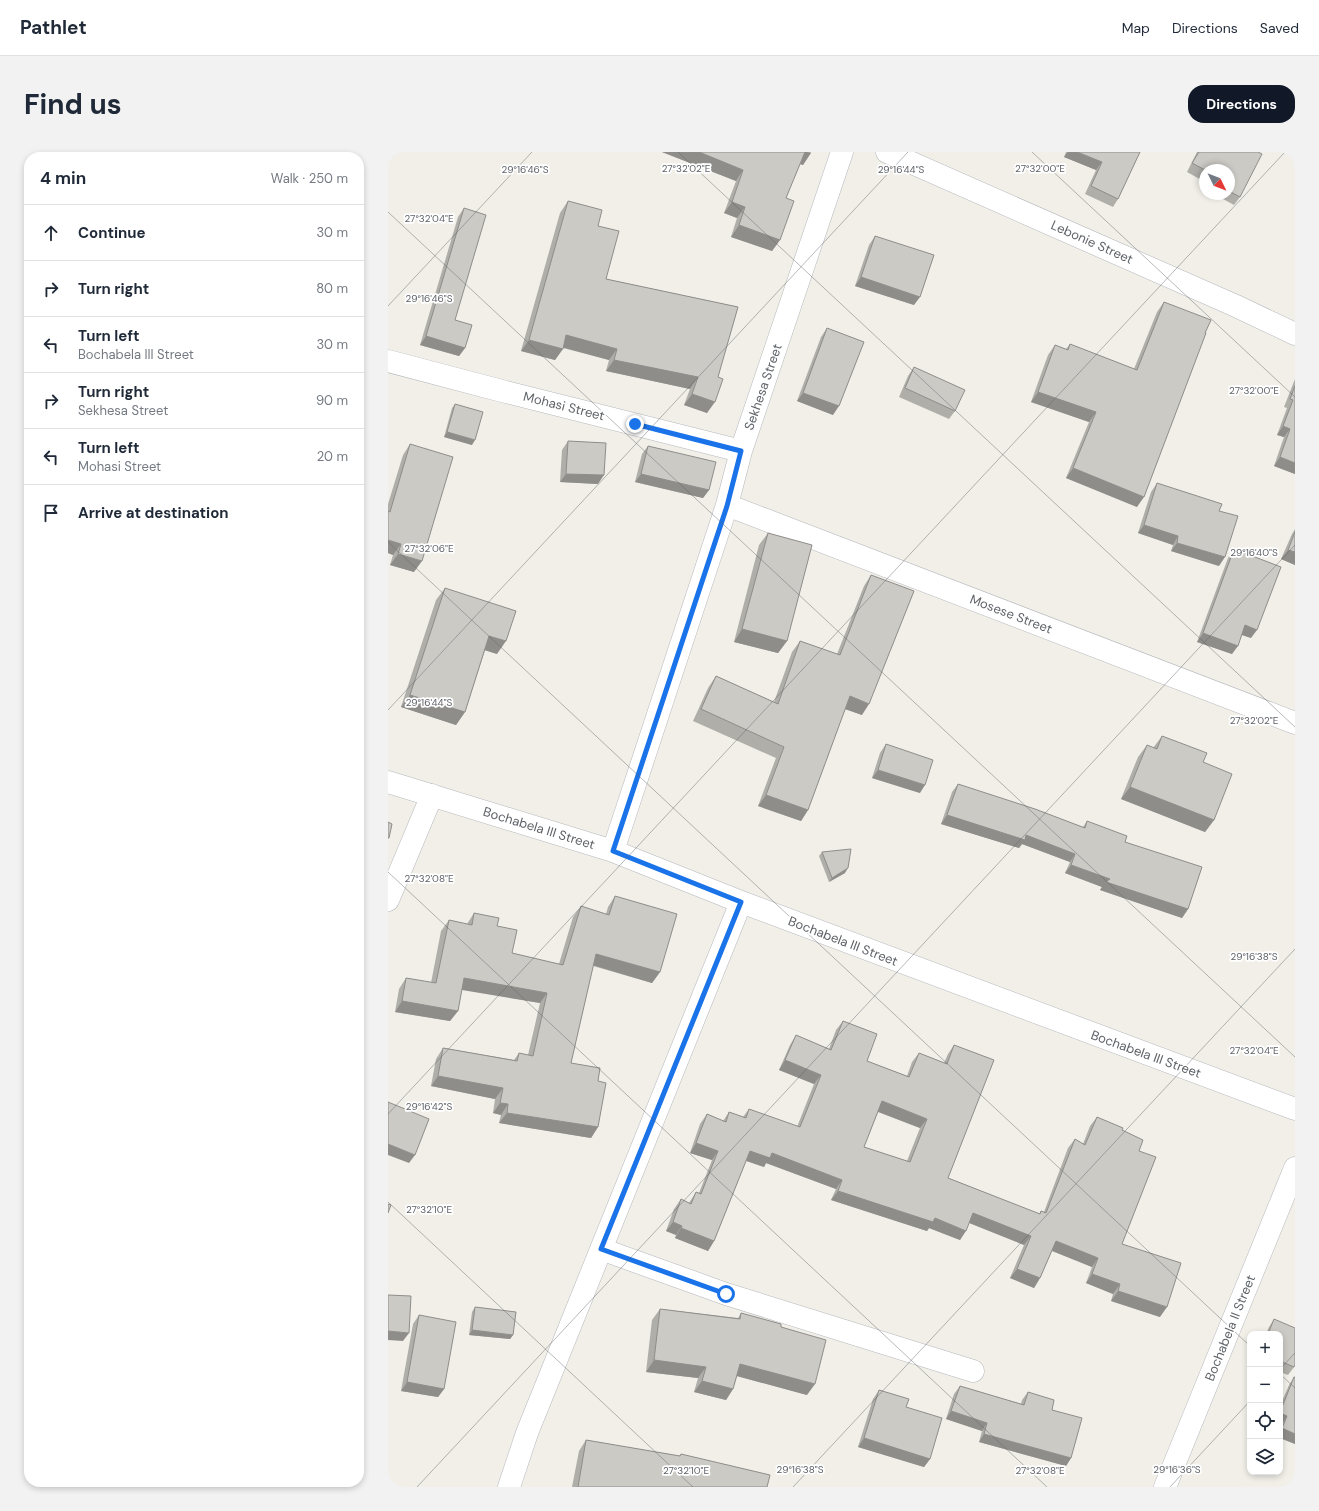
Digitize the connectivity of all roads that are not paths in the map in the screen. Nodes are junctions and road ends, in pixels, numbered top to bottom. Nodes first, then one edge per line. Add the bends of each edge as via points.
1 (842, 152) edge
2 (887, 152) edge
3 (1295, 334) edge
4 (388, 361) edge
5 (741, 451) junction
6 (727, 506) junction
7 (1295, 723) edge
8 (388, 782) edge
9 (432, 795) junction
10 (613, 851) junction
11 (388, 900) edge
12 (741, 902) junction
13 (1295, 1109) edge
14 (1295, 1168) edge
15 (601, 1249) junction
16 (973, 1370) dead end
17 (509, 1487) edge
18 (1165, 1487) edge

1 - 5 street, Sekhesa Street
2 - 3 street, Lebonie Street
4 - 5 street, Mohasi Street
5 - 6 street, Sekhesa Street
6 - 7 street, Mosese Street
6 - 10 street, Sekhesa Street
8 - 9 street, Bochabela III Street
9 - 10 street, Bochabela III Street
9 - 11 street
10 - 12 street, Bochabela III Street
12 - 13 street, Bochabela III Street
12 - 15 street
14 - 18 street, Bochabela II Street
15 - 16 street via 726,1294
15 - 17 street via 526,1433

